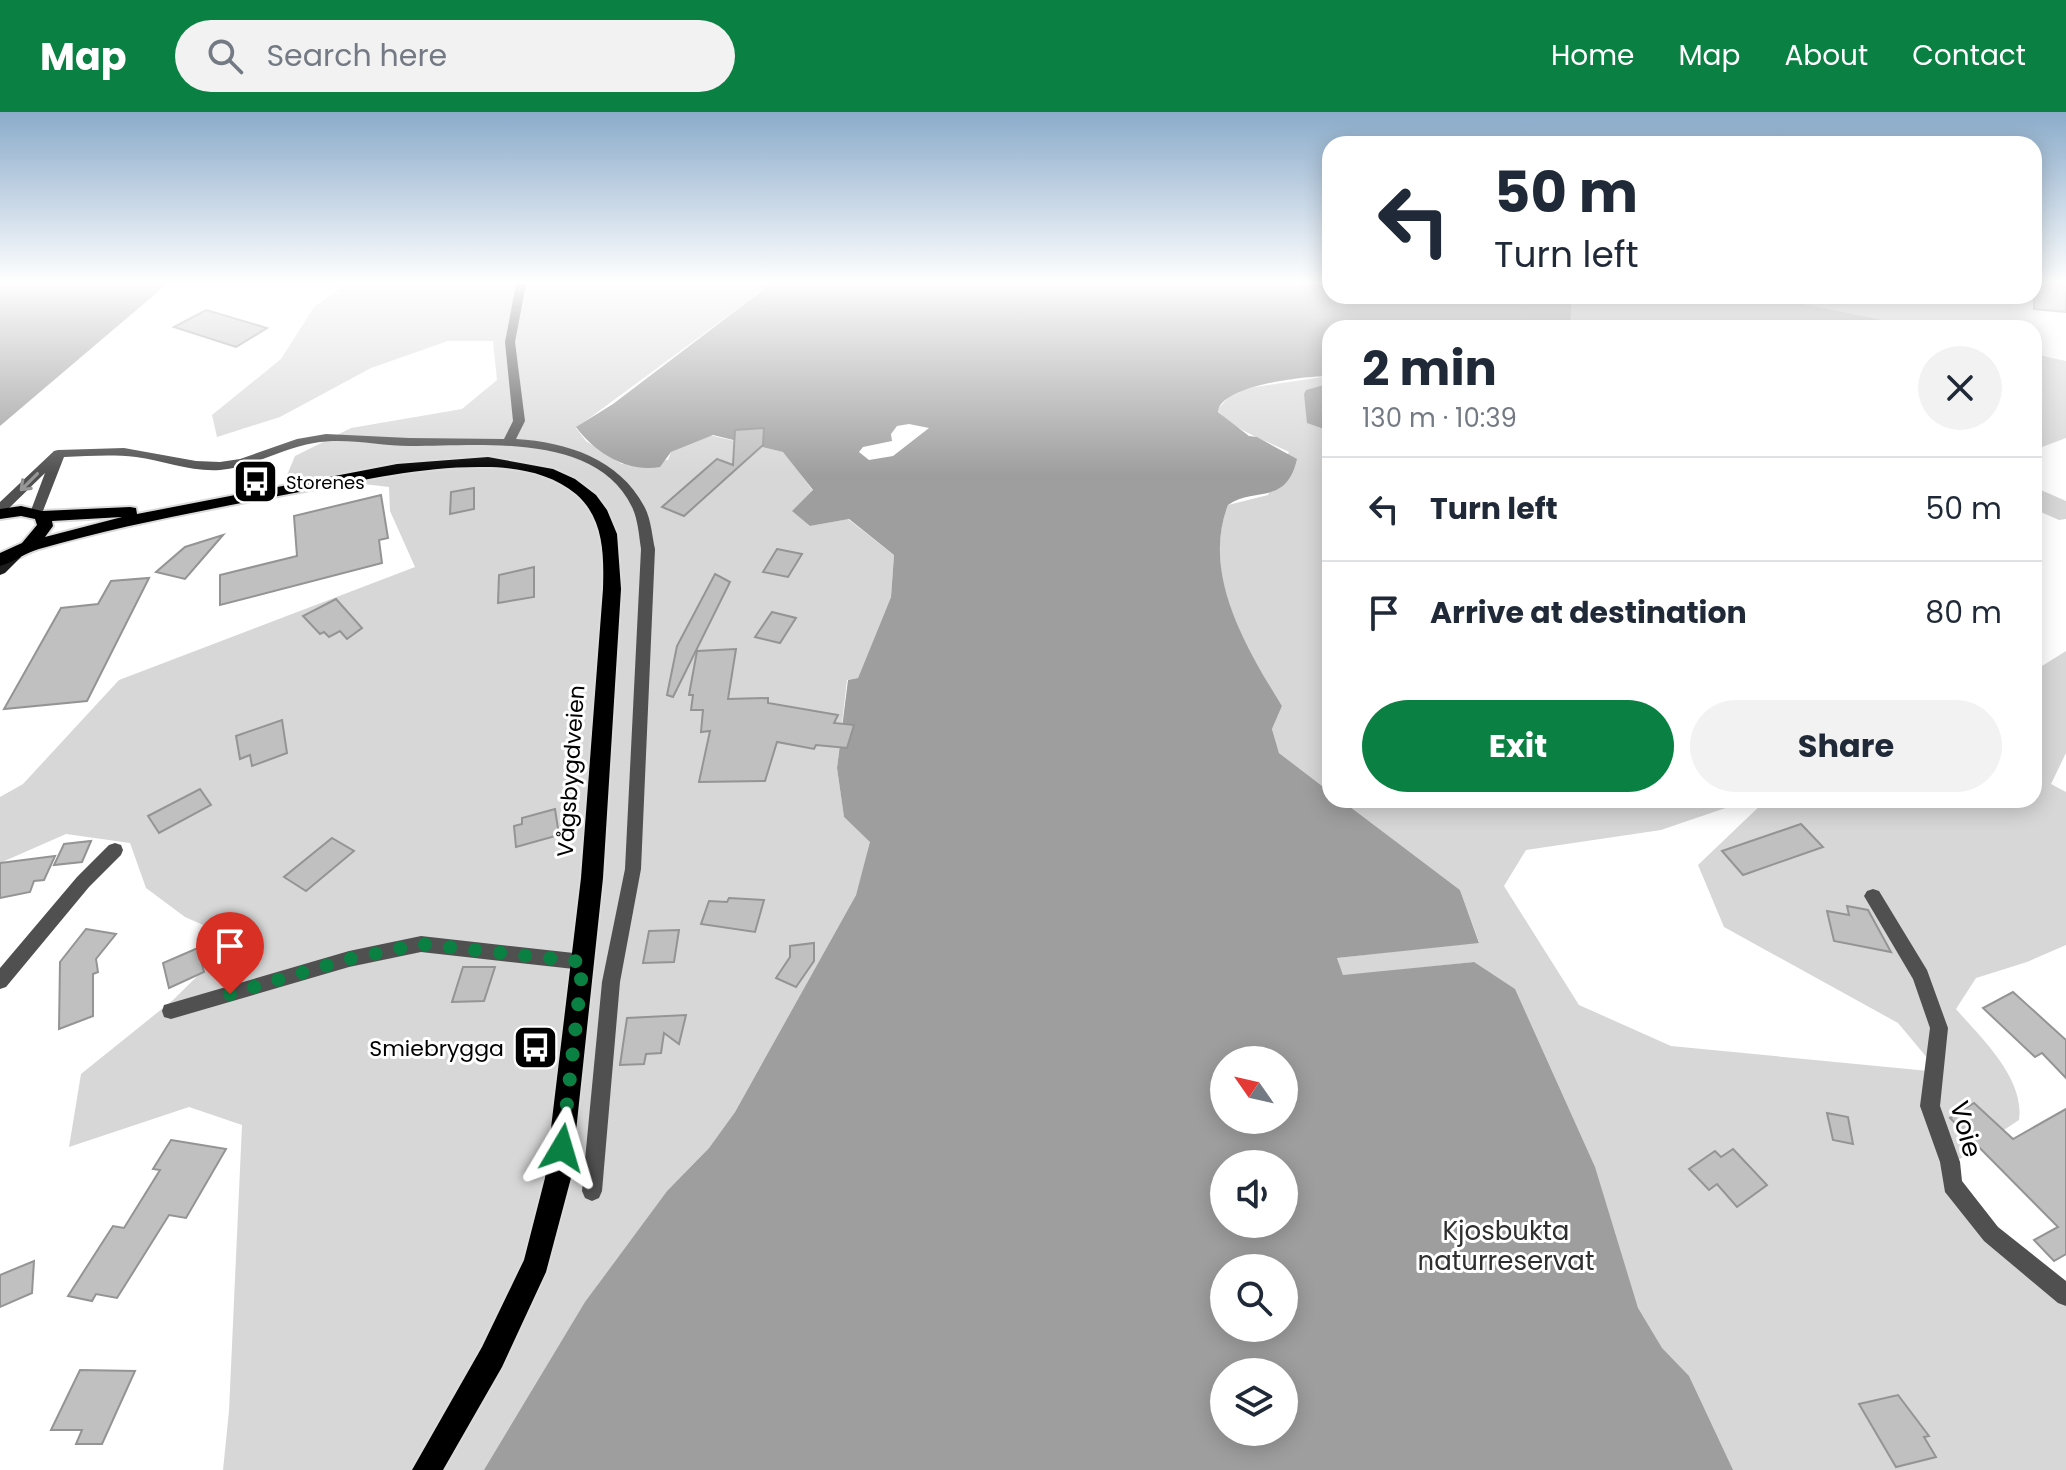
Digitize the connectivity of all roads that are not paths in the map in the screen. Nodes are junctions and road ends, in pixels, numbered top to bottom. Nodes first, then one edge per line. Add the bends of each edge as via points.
1 (511, 347) edge
2 (509, 441) junction
3 (58, 454) junction
4 (0, 511) edge
5 (39, 514) junction
6 (154, 514) junction
7 (14, 553) edge
8 (0, 570) edge
9 (115, 850) dead end
10 (1873, 896) dead end
11 (583, 962) junction
12 (0, 981) edge
13 (171, 1011) dead end
14 (592, 1191) dead end
15 (2066, 1295) edge
16 (427, 1470) edge

1 - 2 street via 519,421
2 - 3 street via 334,436 216,466 122,451
2 - 14 street via 570,452 611,472 638,501 647,533 633,869 611,982
3 -> 4 street
3 - 5 street
4 - 5 main road, Vågsbygdveien
5 - 6 main road, Vågsbygdveien
5 - 7 main road via 43,533
6 - 7 main road, Vågsbygdveien
6 - 11 main road, Vågsbygdveien via 456,463 539,469 570,483 592,501 608,531 612,576
7 - 8 street
9 - 12 street
10 - 15 street, Voie via 1921,976 1939,1028 1930,1106 1950,1162 1952,1185 1991,1234
11 - 13 street via 421,944 349,959
11 - 16 main road, Vågsbygdveien via 558,1178 537,1263 492,1357

